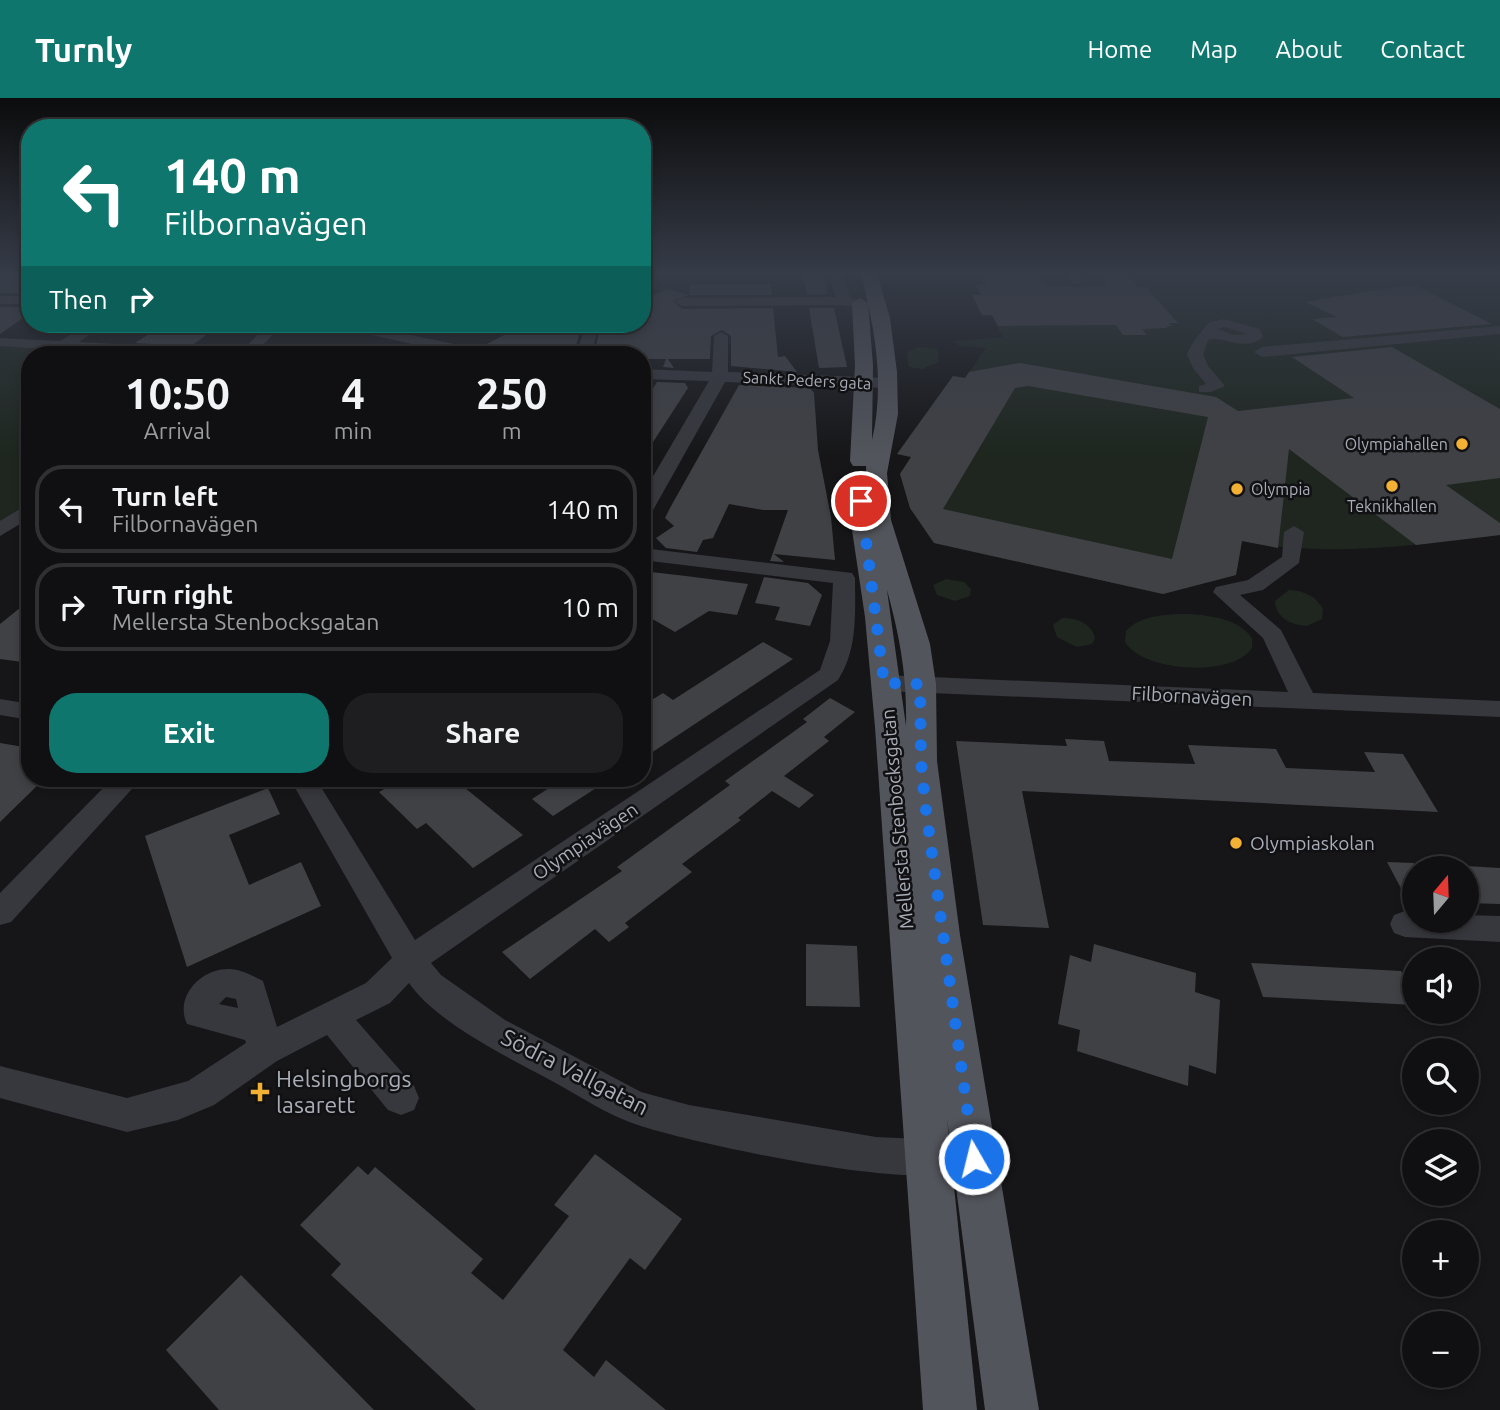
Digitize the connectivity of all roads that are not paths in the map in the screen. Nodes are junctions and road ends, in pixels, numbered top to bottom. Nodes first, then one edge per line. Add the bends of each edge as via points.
1 (79, 335) edge
2 (392, 335) edge
3 (857, 335) edge
4 (883, 335) edge
5 (1207, 335) edge
6 (1443, 335) edge
7 (720, 336) dead end
8 (0, 342) edge
9 (65, 344) junction
10 (93, 346) edge
11 (441, 346) edge
12 (1262, 352) dead end
13 (651, 374) edge
14 (719, 376) junction
15 (864, 382) junction
16 (888, 383) junction
17 (1205, 388) dead end
18 (651, 496) edge
19 (21, 515) edge
20 (0, 530) edge
21 (1294, 531) dead end
22 (651, 555) edge
23 (884, 683) junction
24 (920, 684) junction
25 (1305, 701) junction
26 (0, 707) edge
27 (1500, 709) edge
28 (21, 710) edge
29 (119, 787) edge
30 (308, 787) edge
31 (13, 883) edge
32 (0, 913) edge
33 (1479, 928) edge
34 (1500, 929) edge
35 (410, 960) junction
36 (335, 1015) junction
37 (0, 1082) edge
38 (401, 1098) dead end
39 (926, 1157) junction
40 (974, 1159) junction
41 (950, 1410) edge
42 (1012, 1410) edge

1 - 9 street
2 - 11 street
3 - 15 main road, Mellersta Stenbocksgatan
4 - 16 main road, Mellersta Stenbocksgatan
5 - 17 street via 1195,355 1217,386
6 - 12 street
7 - 14 street
8 - 9 street
9 - 10 street
13 - 14 street, Sankt Peders gata
14 - 15 street, Sankt Peders gata
14 - 18 street
15 - 16 street, Sankt Peders gata
15 - 23 main road, Mellersta Stenbocksgatan via 861,501
16 - 24 main road, Mellersta Stenbocksgatan via 876,496 883,536 916,644
19 - 20 street
21 - 25 street via 1292,559 1255,585 1224,592 1273,635
22 - 35 street, Olympiavägen via 844,578 840,655 830,675
23 - 24 street, Filbornavägen
23 - 39 main road, Mellersta Stenbocksgatan
24 - 25 street, Filbornavägen
24 - 40 main road, Mellersta Stenbocksgatan via 925,803
25 - 27 street, Filbornavägen
26 - 28 street
29 - 31 street
30 - 35 street, Södra Vallgatan
31 - 32 street
33 - 34 street
35 - 36 street, Olympiavägen via 378,993
35 - 39 street, Södra Vallgatan via 429,985 493,1031 634,1107 689,1123 876,1155
36 - 37 street, Olympiavägen via 263,1039 201,1093 127,1115
36 - 38 street
39 - 40 street, Södra Vallgatan
39 - 41 main road, Mellersta Stenbocksgatan
40 - 42 main road, Mellersta Stenbocksgatan

